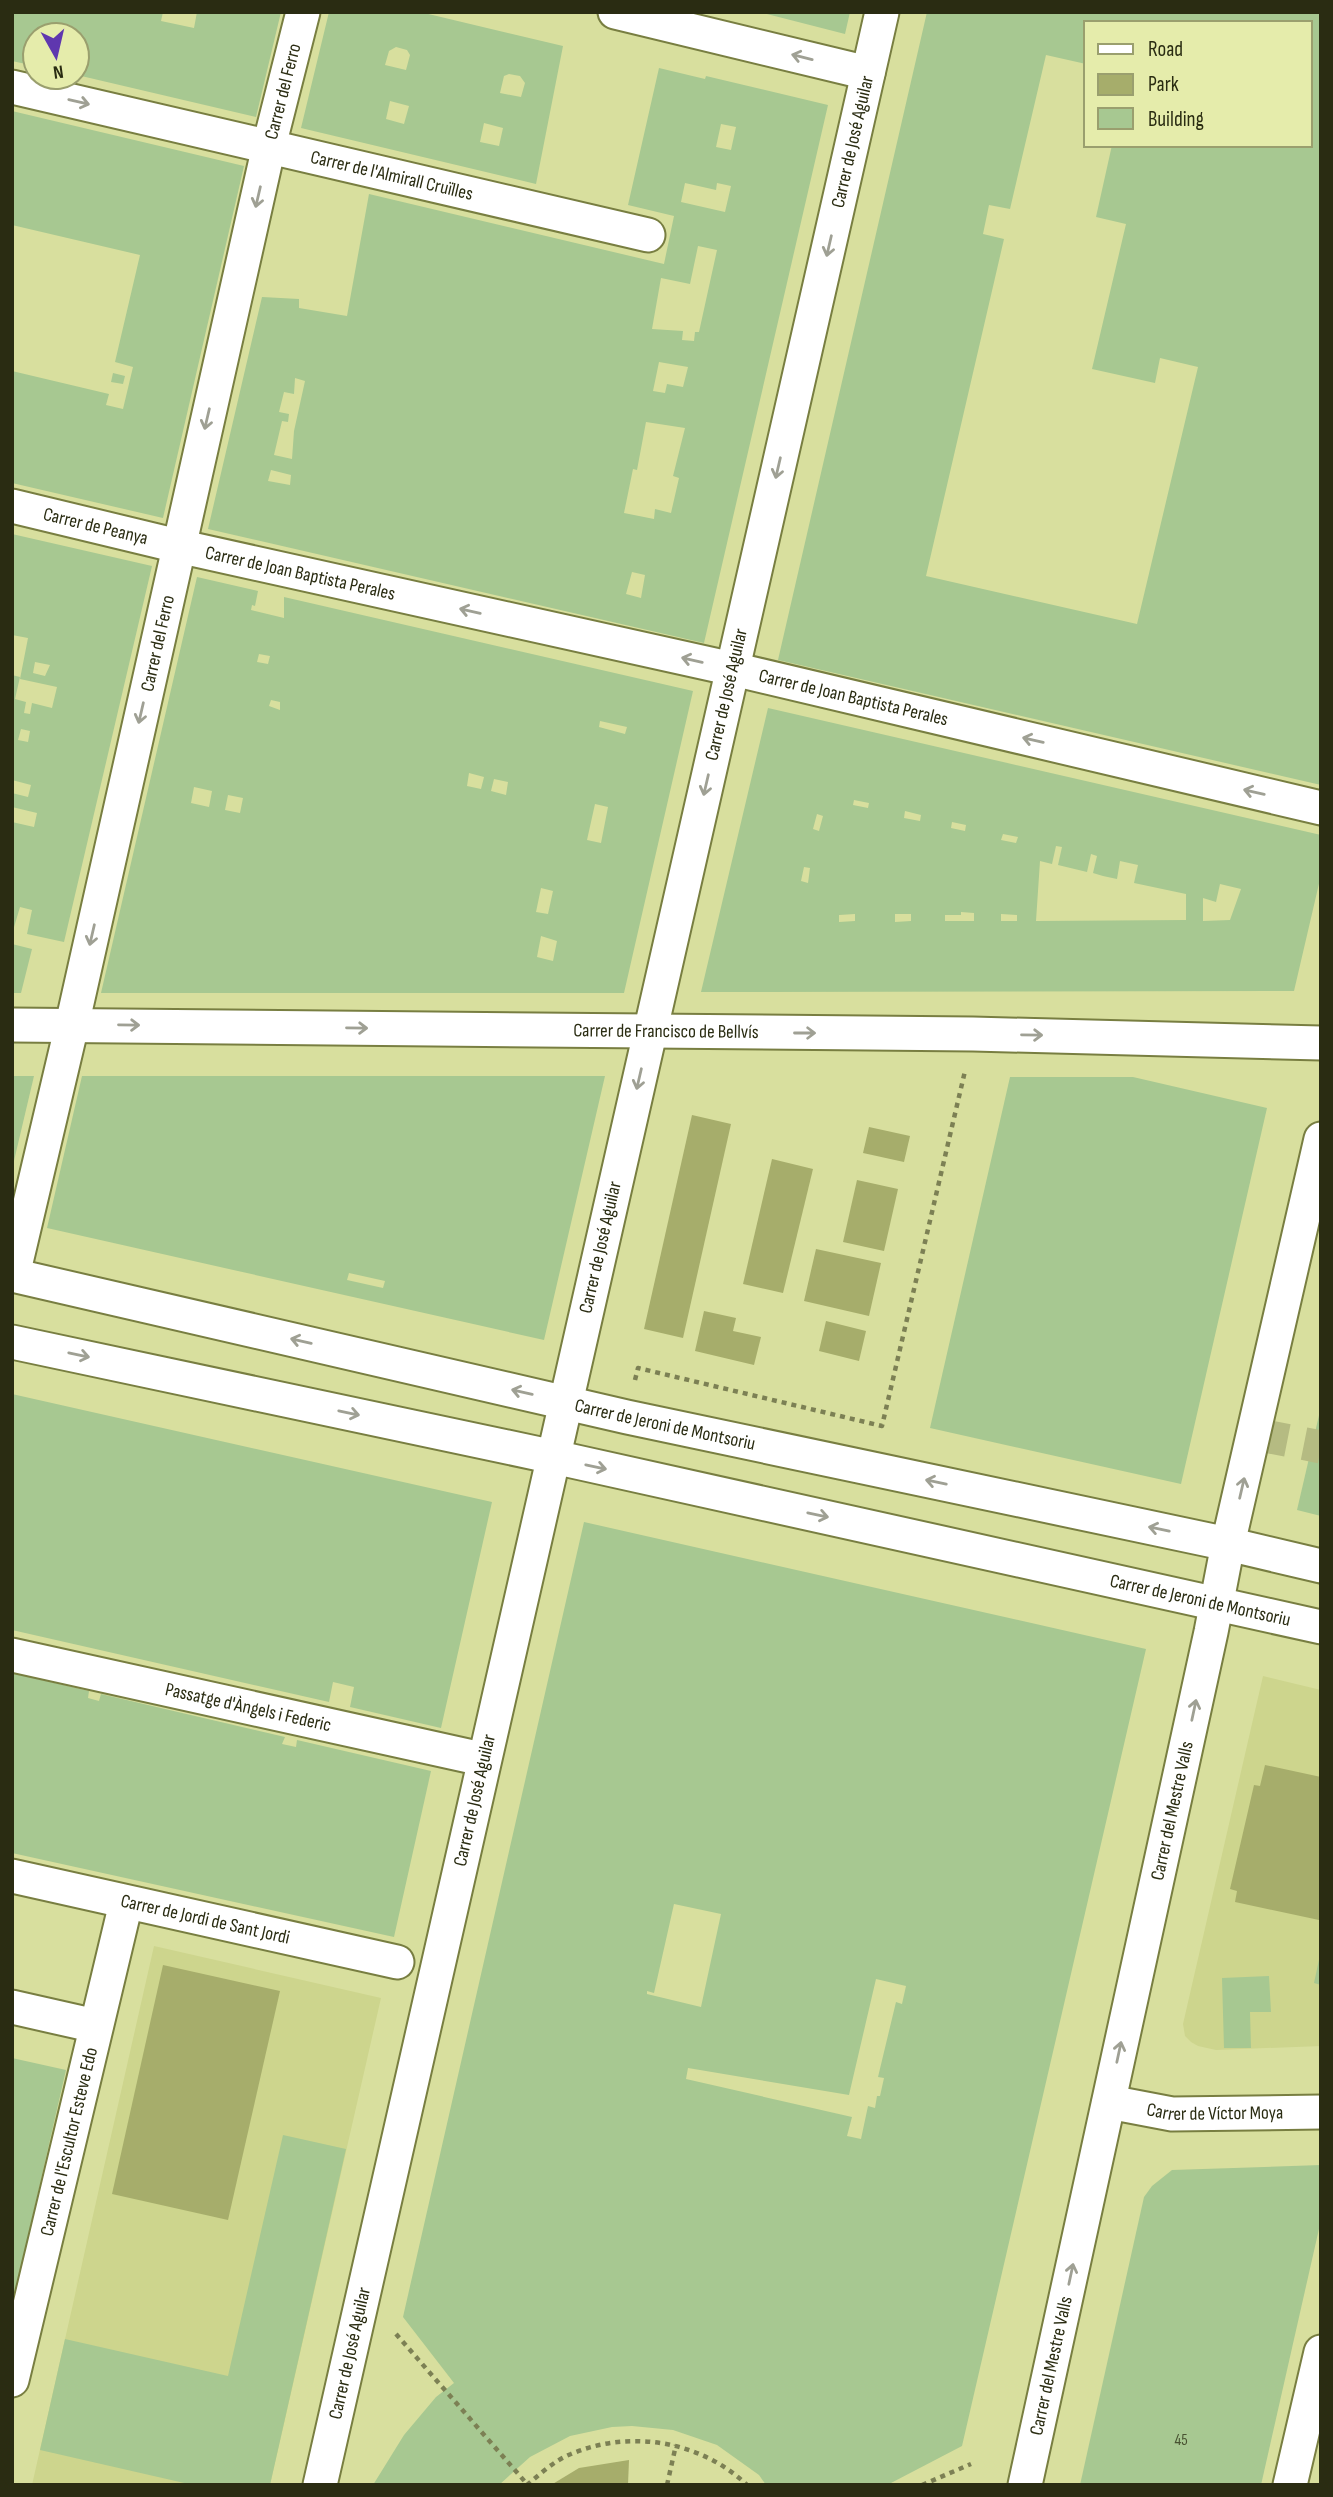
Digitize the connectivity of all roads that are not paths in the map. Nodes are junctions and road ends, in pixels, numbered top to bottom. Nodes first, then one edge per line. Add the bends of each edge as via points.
1 (303, 12) edge
2 (615, 12) edge
3 (882, 12) edge
4 (868, 73) junction
5 (12, 87) edge
6 (269, 146) junction
7 (648, 235) dead end
8 (12, 506) edge
9 (178, 546) junction
10 (733, 669) junction
11 (1321, 808) edge
12 (12, 1025) edge
13 (72, 1025) junction
14 (650, 1032) junction
15 (1321, 1043) edge
16 (1321, 1139) edge
17 (13, 1275) edge
18 (12, 1342) edge
19 (565, 1402) junction
20 (554, 1457) junction
21 (1228, 1544) junction
22 (1321, 1566) edge
23 (1217, 1603) junction
24 (1321, 1627) edge
25 (12, 1655) edge
26 (482, 1759) junction
27 (12, 1877) edge
28 (125, 1903) junction
29 (397, 1962) dead end
30 (12, 2007) edge
31 (96, 2026) junction
32 (1109, 2102) junction
33 (1321, 2112) edge
34 (1321, 2352) edge
35 (12, 2380) edge
36 (320, 2485) edge
37 (1025, 2485) edge
38 (1290, 2485) edge

1 - 6 street, Carrer del Ferro
4 -> 2 street
3 - 4 street, Carrer de José Aguilar
4 -> 10 street, Carrer de José Aguilar
5 -> 6 street, Carrer de l'Almirall Cruïlles
6 - 7 street, Carrer de l'Almirall Cruïlles
6 -> 9 street, Carrer del Ferro
8 - 9 street, Carrer de Peanya
10 -> 9 street, Carrer de Joan Baptista Perales
9 -> 13 street, Carrer del Ferro
11 -> 10 street, Carrer de Joan Baptista Perales
10 -> 14 street, Carrer de José Aguilar
12 - 13 street, Carrer de Francisco de Bellvís
13 -> 14 street, Carrer de Francisco de Bellvís
13 - 17 street, Carrer del Ferro
14 -> 15 street, Carrer de Francisco de Bellvís
14 -> 19 street, Carrer de José Aguilar
21 -> 16 street, Carrer del Mestre Valls
19 -> 17 street, Carrer de Jeroni de Montsoriu
18 -> 20 street, Carrer de Jeroni de Montsoriu
19 - 20 street, Carrer de José Aguilar
21 -> 19 street, Carrer de Jeroni de Montsoriu
20 -> 23 street, Carrer de Jeroni de Montsoriu
20 - 26 street, Carrer de José Aguilar
21 - 22 street, Carrer de Jeroni de Montsoriu
21 - 23 street, Carrer del Mestre Valls
23 - 24 street, Carrer de Jeroni de Montsoriu
32 -> 23 street, Carrer del Mestre Valls
25 - 26 street, Passatge d'Àngels i Federic
26 - 36 street, Carrer de José Aguilar
27 - 28 street, Carrer de Jordi de Sant Jordi
28 - 29 street, Carrer de Jordi de Sant Jordi
28 - 31 street, Carrer de l'Escultor Esteve Edo
30 - 31 street
31 - 35 street, Carrer de l'Escultor Esteve Edo
32 - 33 street, Carrer de Víctor Moya via 1172,2114
37 -> 32 street, Carrer del Mestre Valls
34 - 38 street

